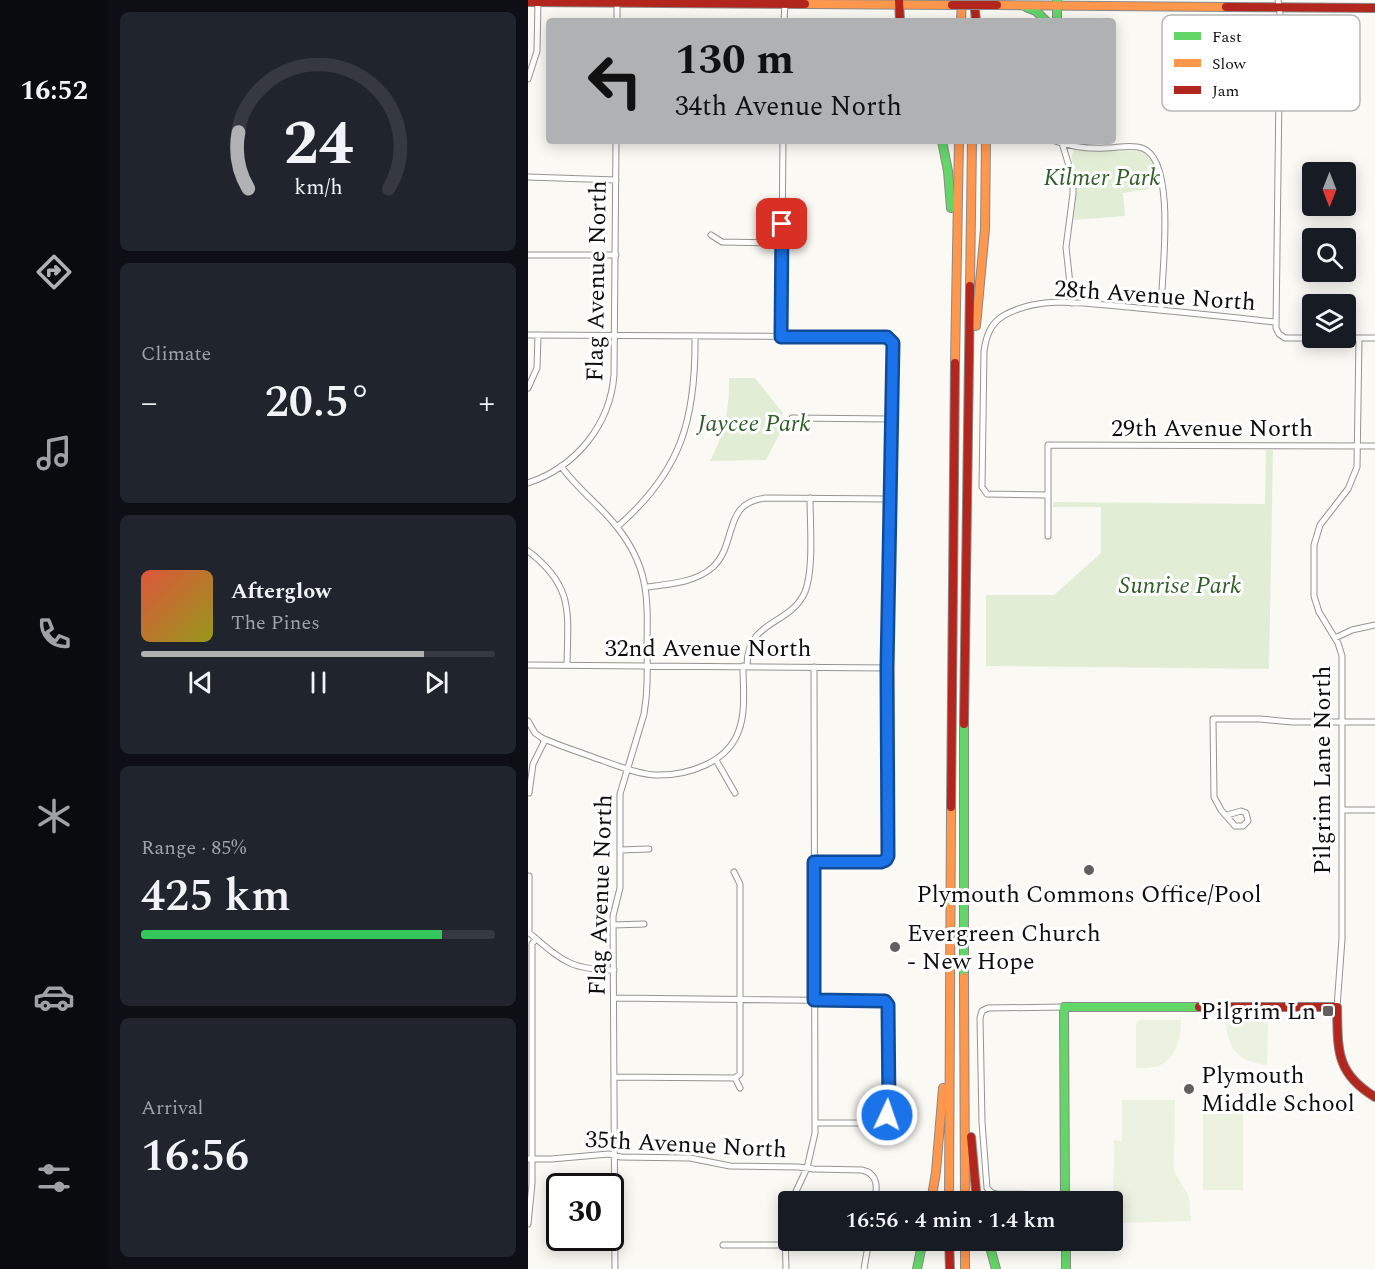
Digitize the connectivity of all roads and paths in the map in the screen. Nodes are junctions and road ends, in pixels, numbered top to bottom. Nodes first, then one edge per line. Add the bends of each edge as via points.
1 (962, 0) edge
2 (973, 0) edge
3 (617, 1) edge
4 (533, 2) edge
5 (785, 2) edge
6 (899, 2) edge
7 (1057, 2) edge
8 (1113, 3) edge
9 (1278, 4) edge
10 (1020, 5) junction
11 (1375, 8) edge
12 (617, 18) edge
13 (784, 18) edge
14 (900, 18) edge
15 (961, 18) edge
16 (974, 18) edge
17 (1043, 18) edge
18 (1057, 18) edge
19 (530, 68) edge
20 (528, 79) edge
21 (1278, 111) edge
22 (616, 144) edge
23 (783, 144) edge
24 (943, 144) edge
25 (959, 144) edge
26 (972, 144) edge
27 (986, 144) edge
28 (1063, 144) edge
29 (1073, 144) edge
30 (528, 177) edge
31 (616, 180) junction
32 (711, 235) dead end
33 (782, 243) junction
34 (528, 255) edge
35 (616, 255) junction
36 (956, 292) junction
37 (1072, 303) junction
38 (1161, 310) junction
39 (1275, 322) junction
40 (528, 335) edge
41 (538, 335) junction
42 (615, 335) junction
43 (695, 336) junction
44 (781, 337) junction
45 (1359, 338) junction
46 (1375, 338) edge
47 (969, 368) junction
48 (528, 388) edge
49 (792, 418) dead end
50 (891, 418) junction
51 (1358, 446) junction
52 (1375, 446) edge
53 (561, 466) junction
54 (528, 483) edge
55 (1048, 495) junction
56 (810, 498) junction
57 (890, 499) junction
58 (617, 526) junction
59 (1048, 536) dead end
60 (528, 551) edge
61 (646, 587) junction
62 (1375, 625) edge
63 (1335, 638) junction
64 (528, 665) edge
65 (567, 665) junction
66 (647, 666) junction
67 (745, 666) junction
68 (814, 667) junction
69 (887, 668) junction
70 (528, 721) edge
71 (1375, 722) edge
72 (1342, 723) junction
73 (545, 740) junction
74 (716, 760) junction
75 (627, 769) junction
76 (529, 793) edge
77 (735, 793) dead end
78 (1342, 810) junction
79 (1375, 810) edge
80 (1227, 815) dead end
81 (649, 849) dead end
82 (620, 850) junction
83 (814, 862) junction
84 (734, 872) dead end
85 (529, 876) edge
86 (644, 924) dead end
87 (613, 925) junction
88 (529, 932) edge
89 (536, 939) junction
90 (614, 970) junction
91 (614, 998) junction
92 (740, 999) junction
93 (814, 1000) junction
94 (1064, 1007) junction
95 (1337, 1007) junction
96 (950, 1016) junction
97 (965, 1053) junction
98 (614, 1077) junction
99 (735, 1078) junction
100 (740, 1088) dead end
101 (1375, 1097) edge
102 (815, 1123) junction
103 (614, 1156) junction
104 (530, 1159) edge
105 (807, 1168) junction
106 (796, 1191) edge
107 (876, 1191) edge
108 (933, 1191) edge
109 (949, 1191) edge
110 (965, 1191) edge
111 (976, 1191) edge
112 (989, 1191) edge
113 (1065, 1191) edge
114 (528, 1224) edge
115 (723, 1245) dead end
116 (778, 1245) edge
117 (786, 1251) edge
118 (867, 1251) edge
119 (921, 1251) edge
120 (949, 1251) edge
121 (965, 1251) edge
122 (991, 1251) edge
123 (1066, 1251) edge
124 (615, 1269) edge
125 (786, 1269) edge
126 (864, 1269) edge
127 (917, 1269) edge
128 (950, 1269) edge
129 (965, 1269) edge
130 (996, 1269) edge
131 (1066, 1269) edge

1 - 15 main road
2 - 16 main road
3 - 4 main road
3 - 5 main road
3 - 12 street
4 - 19 street via 537,51
5 - 6 main road
5 - 13 street
6 - 10 main road, bridge
6 - 14 main road
7 - 8 main road
7 - 10 main road
7 - 18 main road
8 - 9 main road
9 - 11 main road
10 - 17 main road
19 - 20 street
21 - 39 street
22 - 31 street, Flag Avenue North
23 - 33 street
24 - 36 main road
25 - 36 main road
26 - 47 main road
27 - 47 main road via 985,229 975,344
28 - 37 street via 1074,179 1066,248
29 - 38 street via 1094,148 1136,146 1155,158 1165,212
30 - 31 street
31 - 35 street, Flag Avenue North
32 - 33 street via 722,242
33 - 44 street
34 - 35 street
35 - 42 street, Flag Avenue North
36 - 96 main road
37 - 38 street, 28th Avenue North
37 - 55 street, 28th Avenue North via 1030,306 1002,316 990,329 984,351 982,487 987,494
38 - 39 street, 28th Avenue North
39 - 45 street, 28th Avenue North via 1285,338
40 - 41 street
41 - 42 street
41 - 48 street via 537,368
42 - 43 street
42 - 53 street, Flag Avenue North via 609,404 596,431
43 - 44 street
43 - 58 street via 691,410 676,452 653,490
44 - 50 street via 891,339
45 - 46 street, 28th Avenue North
45 - 51 street, Pilgrim Lane North
47 - 97 main road
49 - 50 street
50 - 57 street
51 - 52 street, 29th Avenue North
51 - 55 street, 29th Avenue North via 1048,445
51 - 63 street, Pilgrim Lane North via 1355,475 1320,525 1314,546 1314,596
53 - 54 street
53 - 58 street, Flag Avenue North
55 - 59 street
56 - 57 street
56 - 61 street via 750,501 737,513 724,550 712,567 691,579
56 - 67 street via 805,591 794,607 756,635
57 - 69 street
58 - 61 street, Flag Avenue North via 636,557
60 - 65 street via 547,566 564,596 568,618
61 - 66 street, Flag Avenue North
62 - 63 street
63 - 72 street, Pilgrim Lane North via 1341,656
64 - 65 street, 32nd Avenue North
65 - 66 street, 32nd Avenue North
66 - 67 street, 32nd Avenue North
66 - 75 street, Flag Avenue North via 644,714
67 - 68 street, 32nd Avenue North
67 - 74 street via 739,732
68 - 69 street, 32nd Avenue North
68 - 83 street
69 - 83 street via 888,856 874,863
70 - 73 street
71 - 72 street
72 - 78 street, Pilgrim Lane North
72 - 80 street via 1213,719 1214,797
73 - 75 street
73 - 76 street via 533,764
74 - 75 street via 667,774
74 - 77 street
75 - 82 street, Flag Avenue North via 620,794
78 - 79 street
78 - 95 street, Pilgrim Lane North via 1342,939
81 - 82 street
82 - 87 street, Flag Avenue North via 620,888
83 - 93 street
84 - 92 street via 740,884
85 - 88 street
86 - 87 street
87 - 90 street, Flag Avenue North
88 - 89 street
89 - 90 street via 574,965
89 - 104 street via 532,944
90 - 91 street, Flag Avenue North
91 - 92 street
91 - 98 street, Flag Avenue North
92 - 93 street
92 - 99 street via 740,1074
93 - 102 street
93 - 102 street, 35th Avenue North via 885,1001 888,1005 889,1109 879,1122
94 - 95 main road
94 - 112 street via 982,1011 983,1147
94 - 113 main road
95 - 101 main road, Pilgrim Lane North via 1341,1064 1354,1083
96 - 108 main road
96 - 109 main road
97 - 110 main road
97 - 111 main road
98 - 99 street
98 - 103 street, Flag Avenue North
99 - 100 street
102 - 105 street
103 - 104 street, 35th Avenue North
103 - 105 street, 35th Avenue North
103 - 124 street, Flag Avenue North
104 - 114 street
105 - 106 street
105 - 107 street, 35th Avenue North via 867,1171 877,1184
115 - 116 street
117 - 125 street
118 - 126 street
119 - 127 main road
120 - 128 main road
121 - 129 main road
122 - 130 main road
123 - 131 main road

